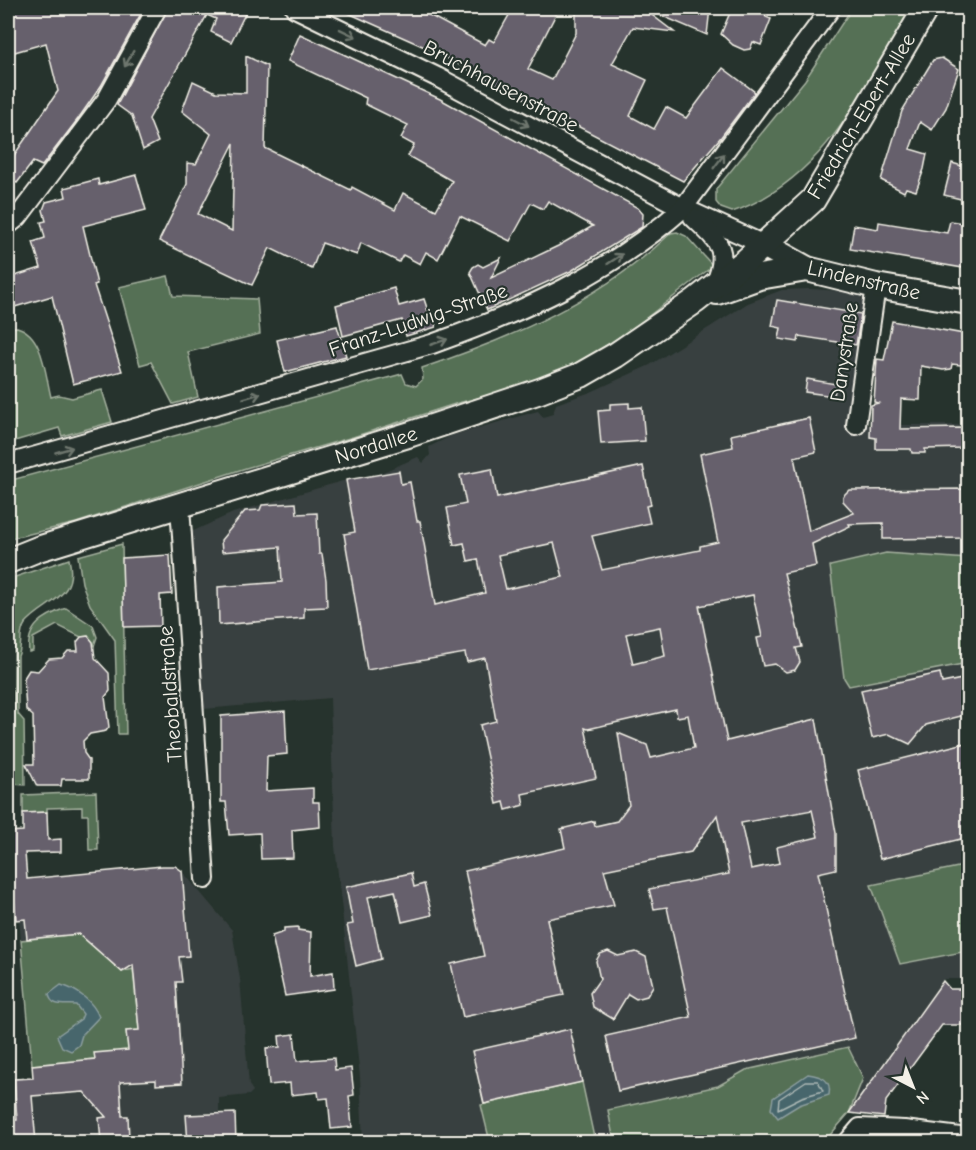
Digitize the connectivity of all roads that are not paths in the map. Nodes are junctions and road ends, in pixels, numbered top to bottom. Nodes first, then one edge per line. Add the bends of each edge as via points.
1 (157, 8) edge
2 (295, 8) edge
3 (831, 8) edge
4 (926, 8) edge
5 (813, 200) junction
6 (683, 208) junction
7 (8, 225) edge
8 (764, 245) junction
9 (801, 265) junction
10 (715, 285) junction
11 (876, 286) junction
12 (695, 301) junction
13 (969, 302) edge
14 (856, 425) dead end
15 (8, 464) edge
16 (180, 506) junction
17 (38, 549) junction
18 (8, 554) edge
19 (8, 561) edge
20 (205, 879) dead end
21 (969, 1138) edge
22 (848, 1143) edge

1 -> 7 street via 107,99
2 -> 6 street, Bruchhausenstraße via 437,77
6 -> 3 street, Franz-Ludwig-Straße
4 - 5 main road, Friedrich-Ebert-Allee
5 - 8 main road, Friedrich-Ebert-Allee
5 - 9 main road via 793,235 790,251
6 - 8 street, Bruchhausenstraße
6 - 10 street, Bruchhausenstraße via 710,233 722,253 724,265
15 -> 6 street, Franz-Ludwig-Straße via 321,377 475,329 573,286 652,235
8 - 9 main road, Lindenstraße
8 - 10 main road, Nordallee
9 - 11 main road, Lindenstraße
9 - 12 main road, Nordallee
10 - 12 main road, Nordallee
11 - 13 main road, Lindenstraße
11 - 14 street, Danystraße
12 - 16 main road, Nordallee via 581,375 399,438
16 - 17 main road, Nordallee
16 - 20 street, Theobaldstraße
17 - 18 main road, Nordallee
17 - 19 main road, Nordallee
21 - 22 street via 860,1128

